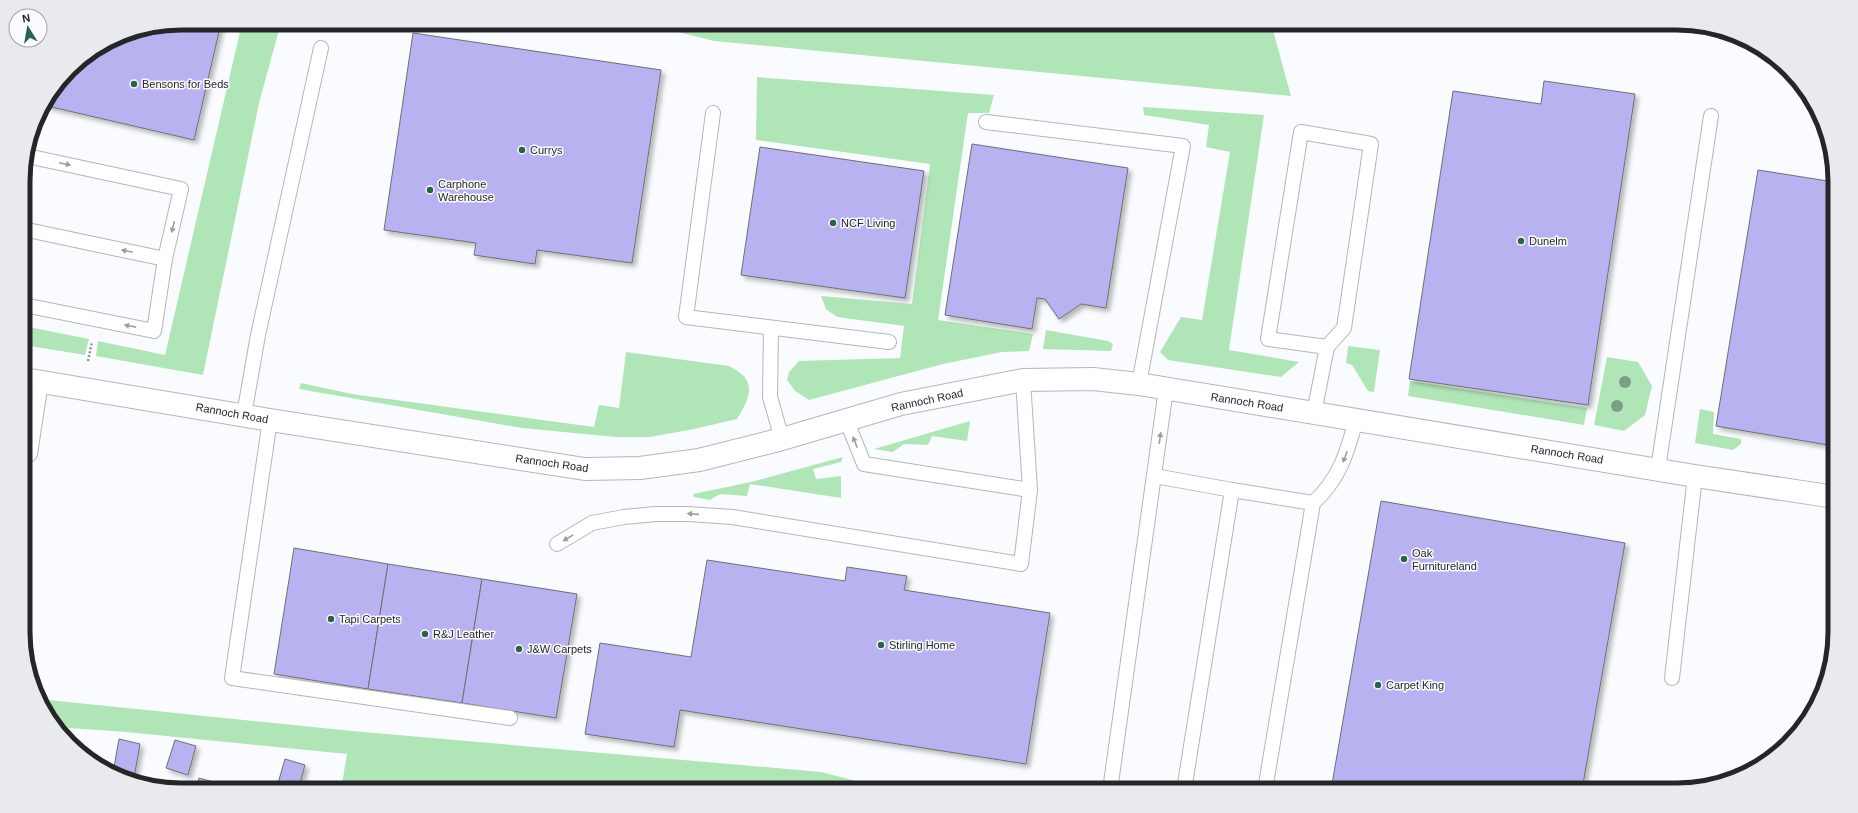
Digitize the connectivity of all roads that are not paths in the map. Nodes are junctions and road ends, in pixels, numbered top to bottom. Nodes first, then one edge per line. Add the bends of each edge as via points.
1 (322, 48) dead end
2 (713, 113) dead end
3 (1712, 116) dead end
4 (986, 122) dead end
5 (32, 157) edge
6 (30, 230) edge
7 (165, 260) junction
8 (30, 306) edge
9 (771, 329) junction
10 (889, 342) dead end
11 (1327, 347) junction
12 (1023, 380) junction
13 (32, 381) edge
14 (1139, 384) junction
15 (1166, 389) junction
16 (1314, 413) junction
17 (244, 415) junction
18 (846, 419) junction
19 (270, 420) junction
20 (1356, 420) junction
21 (782, 439) junction
22 (30, 454) dead end
23 (1658, 469) junction
24 (1155, 476) junction
25 (1695, 476) junction
26 (1030, 490) junction
27 (1232, 490) junction
28 (1828, 496) edge
29 (1313, 504) junction
30 (557, 544) dead end
31 (1672, 678) dead end
32 (510, 718) dead end
33 (1111, 783) edge
34 (1185, 783) edge
35 (1266, 783) edge

1 - 17 lane via 258,335
2 - 9 lane via 686,317
3 - 23 lane
4 - 14 lane via 1183,146
5 -> 7 lane via 181,189
7 -> 6 lane
7 -> 8 lane via 154,331
9 - 10 lane
9 - 21 lane via 770,398
11 - 11 lane via 1268,339 1301,132 1372,144 1344,328
11 - 16 lane
12 - 14 street, Rannoch Road via 1093,379
12 - 18 street, Rannoch Road via 900,404
12 - 26 lane
13 - 17 street, Rannoch Road
13 - 22 lane
14 - 15 street, Rannoch Road
15 - 16 street, Rannoch Road
24 -> 15 lane
16 - 20 street, Rannoch Road
17 - 19 street, Rannoch Road
18 - 21 street, Rannoch Road
26 -> 18 lane via 864,464
19 - 21 street, Rannoch Road via 585,469 640,468 699,460
19 - 32 lane via 232,678
20 - 23 street, Rannoch Road
20 -> 29 lane via 1340,470 1326,492
23 - 25 street, Rannoch Road
24 - 27 lane
24 - 33 lane
25 - 28 street, Rannoch Road
25 - 31 lane
26 -> 30 lane via 1021,564 732,518 688,514 656,514 592,523
27 - 29 lane
27 - 34 lane
29 - 35 lane

